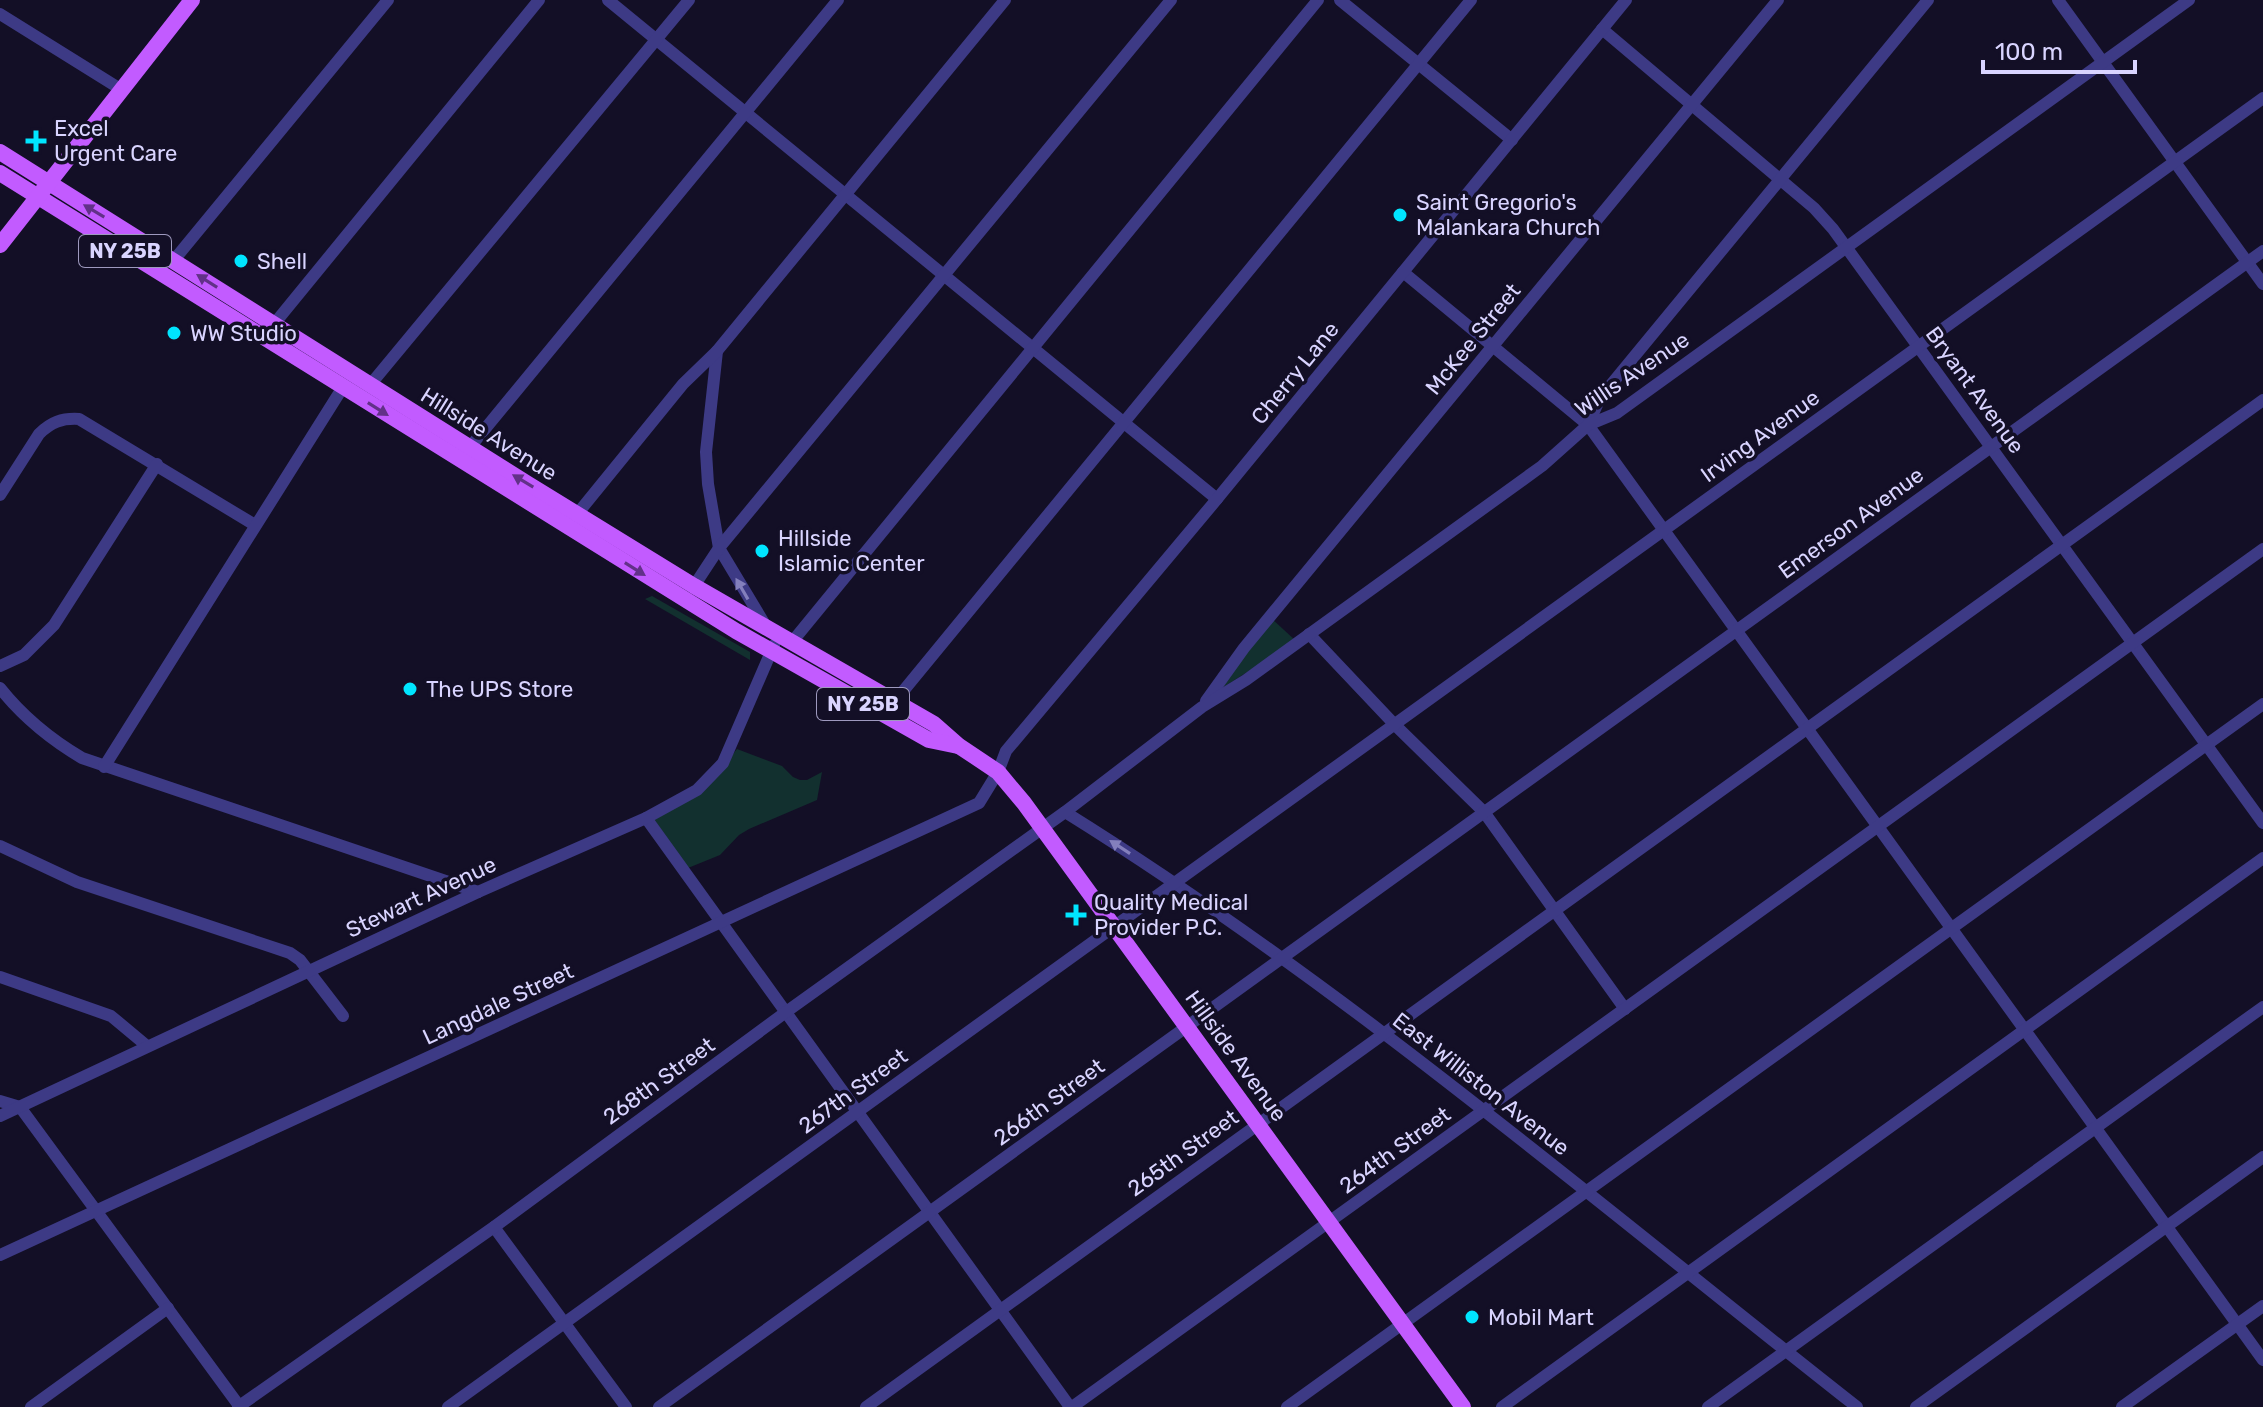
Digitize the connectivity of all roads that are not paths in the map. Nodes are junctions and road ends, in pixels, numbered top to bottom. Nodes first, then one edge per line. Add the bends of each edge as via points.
1 (192, 0) edge
2 (388, 0) edge
3 (539, 0) edge
4 (608, 0) edge
5 (689, 0) edge
6 (838, 0) edge
7 (1005, 0) edge
8 (1171, 0) edge
9 (1318, 0) edge
10 (1340, 0) edge
11 (1471, 0) edge
12 (1626, 0) edge
13 (1778, 0) edge
14 (1928, 0) edge
15 (2058, 0) edge
16 (2189, 0) edge
17 (0, 14) edge
18 (1602, 29) junction
19 (656, 39) junction
20 (2103, 63) junction
21 (1418, 64) junction
22 (122, 90) junction
23 (2263, 98) edge
24 (1692, 104) junction
25 (745, 113) junction
26 (1512, 140) junction
27 (0, 152) edge
28 (2175, 162) junction
29 (0, 173) edge
30 (1781, 179) junction
31 (48, 183) junction
32 (846, 193) junction
33 (37, 196) junction
34 (0, 245) edge
35 (1846, 248) junction
36 (2263, 251) edge
37 (174, 260) junction
38 (2247, 262) junction
39 (1403, 272) junction
40 (943, 275) junction
41 (2263, 284) edge
42 (274, 323) junction
43 (264, 338) junction
44 (1493, 346) junction
45 (1919, 347) junction
46 (1033, 349) junction
47 (717, 351) junction
48 (370, 385) junction
49 (343, 387) junction
50 (2263, 400) edge
51 (1123, 423) junction
52 (1588, 425) junction
53 (1991, 447) junction
54 (464, 454) junction
55 (157, 464) junction
56 (0, 495) edge
57 (1217, 499) junction
58 (578, 513) junction
59 (255, 525) junction
60 (1665, 530) junction
61 (2062, 545) junction
62 (719, 548) junction
63 (2263, 549) edge
64 (694, 586) junction
65 (1737, 630) junction
66 (1309, 634) junction
67 (780, 635) junction
68 (2133, 643) junction
69 (771, 652) junction
70 (0, 666) edge
71 (0, 688) edge
72 (895, 701) junction
73 (2263, 704) edge
74 (1202, 707) junction
75 (1395, 725) junction
76 (1808, 728) junction
77 (2206, 745) junction
78 (959, 746) junction
79 (104, 767) junction
80 (998, 772) junction
81 (1101, 785) joint
82 (1281, 807) joint
83 (1065, 812) junction
84 (1484, 812) junction
85 (646, 818) junction
86 (2263, 823) edge
87 (1878, 826) junction
88 (1042, 827) junction
89 (1462, 828) joint
90 (0, 846) edge
91 (2263, 858) edge
92 (1175, 884) junction
93 (478, 892) junction
94 (1555, 911) junction
95 (721, 922) junction
96 (1115, 927) junction
97 (1951, 928) junction
98 (1282, 958) junction
99 (310, 972) junction
100 (0, 977) edge
101 (2263, 1007) edge
102 (1625, 1009) junction
103 (786, 1012) junction
104 (343, 1016) dead end
105 (1187, 1027) junction
106 (2025, 1030) junction
107 (1385, 1033) junction
108 (147, 1046) junction
109 (0, 1101) edge
110 (20, 1107) junction
111 (1485, 1110) junction
112 (858, 1112) junction
113 (0, 1116) edge
114 (1259, 1124) junction
115 (2094, 1128) junction
116 (2263, 1157) edge
117 (1585, 1193) junction
118 (97, 1210) junction
119 (930, 1212) junction
120 (1329, 1222) junction
121 (494, 1227) junction
122 (2166, 1227) junction
123 (0, 1255) edge
124 (1688, 1273) junction
125 (2263, 1306) edge
126 (168, 1308) junction
127 (1000, 1310) junction
128 (565, 1323) junction
129 (1403, 1324) junction
130 (2237, 1324) junction
131 (1785, 1351) junction
132 (2263, 1360) edge
133 (31, 1407) edge
134 (239, 1407) edge
135 (448, 1407) edge
136 (626, 1407) edge
137 (659, 1407) edge
138 (866, 1407) edge
139 (1071, 1407) edge
140 (1287, 1407) edge
141 (1463, 1407) edge
142 (1502, 1407) edge
143 (1708, 1407) edge
144 (1857, 1407) edge
145 (1916, 1407) edge
146 (2122, 1407) edge

1 - 22 main road
2 - 37 street
3 - 42 street
4 - 19 street
5 - 19 street
6 - 25 street
7 - 32 street
8 - 40 street
9 - 46 street, Stewart Avenue
10 - 21 street
11 - 21 street
12 - 18 street, Cherry Lane
13 - 24 street, McKee Street
14 - 30 street
15 - 20 street
16 - 20 street, Willis Avenue
17 - 22 street
18 - 24 street, Bryant Avenue
18 - 26 street, Cherry Lane
19 - 25 street
19 - 48 street
20 - 28 street
20 - 35 street, Willis Avenue
21 - 26 street
21 - 51 street
22 - 31 main road
23 - 28 street, Irving Avenue
24 - 30 street, Bryant Avenue
24 - 44 street, McKee Street
25 - 32 street
25 - 54 street
26 - 39 street, Cherry Lane
27 - 31 main road, Hillside Avenue / NY 25B
28 - 38 street
28 - 45 street, Irving Avenue
29 - 33 main road, Hillside Avenue / NY 25B
30 - 35 street, Bryant Avenue via 1814,208
30 - 52 street via 1600,398
31 - 33 main road
37 -> 31 main road, Hillside Avenue / NY 25B
32 - 40 street
32 - 47 street
33 - 34 main road
33 - 43 main road, Hillside Avenue / NY 25B
35 - 45 street, Bryant Avenue
35 - 52 street, Willis Avenue via 1617,413
36 - 38 street, Emerson Avenue
42 -> 37 main road, Hillside Avenue / NY 25B
38 - 41 street
38 - 53 street, Emerson Avenue
39 - 44 street
39 - 57 street, Cherry Lane
40 - 46 street
40 - 62 street
42 - 43 street
42 - 48 main road, Hillside Avenue / NY 25B
43 - 49 main road, Hillside Avenue / NY 25B
44 - 52 street
44 - 74 street, McKee Street via 1244,648
45 - 53 street, Bryant Avenue
45 - 60 street, Irving Avenue
46 - 51 street
46 - 67 street, Stewart Avenue
47 - 58 street via 683,384
47 - 62 street via 706,452
48 - 54 main road, Hillside Avenue / NY 25B
49 -> 54 main road, Hillside Avenue / NY 25B
49 - 59 street
50 - 61 street, 265th Street
51 - 57 street
51 - 72 street
52 - 60 street
52 - 66 street, Willis Avenue via 1542,466
53 - 61 street, Bryant Avenue
53 - 65 street, Emerson Avenue
58 -> 54 main road, Hillside Avenue / NY 25B
54 -> 69 main road, Hillside Avenue / NY 25B
55 - 56 street via 87,421 66,418 39,434
55 - 59 street
55 - 70 street via 54,625 24,655
57 - 80 street, Cherry Lane via 1006,751
58 - 64 main road, Hillside Avenue / NY 25B
59 - 79 street
60 - 65 street
60 - 75 street, Irving Avenue
61 - 68 street, Bryant Avenue
61 - 76 street, 265th Street
62 - 64 street
67 -> 62 street via 756,612
63 - 68 street, 264th Street
64 - 67 main road, Hillside Avenue / NY 25B
65 - 76 street
65 - 84 street, Emerson Avenue
66 - 74 street, Willis Avenue
66 - 75 street
67 - 69 street, Stewart Avenue
67 - 72 main road, Hillside Avenue / NY 25B
68 - 77 street, Bryant Avenue
68 - 87 street, 264th Street
69 - 78 main road, Hillside Avenue / NY 25B via 929,740
69 - 85 street, Stewart Avenue via 723,763 697,790
71 - 79 street via 44,734
72 - 78 main road, Hillside Avenue / NY 25B
73 - 77 street
74 - 81 street, Willis Avenue
75 - 82 street, Irving Avenue
75 - 84 street
76 - 87 street
76 - 94 street, 265th Street
77 - 86 street, Bryant Avenue
77 - 97 street
78 - 80 main road, Hillside Avenue / NY 25B
79 - 93 street
80 - 88 main road, Hillside Avenue / NY 25B
80 - 95 street, Langdale Street via 979,803
81 - 83 street, 268th Street
82 - 92 street, 267th Street
83 - 88 street, 268th Street
92 -> 83 street, East Williston Avenue
84 - 89 street, Emerson Avenue
84 - 94 street
85 - 93 street, Stewart Avenue
85 - 95 street
87 - 97 street
87 - 102 street, 264th Street
88 - 96 main road, Hillside Avenue / NY 25B
88 - 103 street, 268th Street
89 - 98 street, 266th Street
90 - 99 street via 77,882 290,953
91 - 106 street
92 - 96 street, 267th Street
92 - 98 street, East Williston Avenue
93 - 99 street, Stewart Avenue
94 - 102 street
94 - 107 street, 265th Street
95 - 103 street
95 - 118 street, Langdale Street
96 - 105 main road, Hillside Avenue / NY 25B
96 - 112 street, 267th Street
97 - 106 street
97 - 117 street
98 - 105 street, 266th Street
98 - 107 street, East Williston Avenue
99 - 104 street
99 - 108 street, Stewart Avenue
100 - 108 street via 111,1016
101 - 115 street
102 - 111 street, 264th Street
103 - 112 street
103 - 121 street, 268th Street
105 - 114 main road, Hillside Avenue / NY 25B
105 - 119 street, 266th Street
106 - 115 street
106 - 124 street
107 - 111 street, East Williston Avenue
107 - 114 street, 265th Street
108 - 110 street, Stewart Avenue
109 - 110 street
110 - 113 street, Stewart Avenue
110 - 118 street
111 - 117 street, East Williston Avenue
111 - 120 street, 264th Street
112 - 119 street
112 - 128 street, 267th Street
114 - 120 main road, Hillside Avenue / NY 25B
114 - 127 street, 265th Street
115 - 122 street
115 - 131 street
116 - 122 street
117 - 124 street, East Williston Avenue
117 - 129 street
118 - 123 street, Langdale Street
118 - 126 street
119 - 127 street
119 - 137 street, 266th Street
120 - 129 main road, Hillside Avenue / NY 25B
120 - 139 street, 264th Street
121 - 128 street
121 - 134 street, 268th Street
122 - 130 street
122 - 145 street
124 - 131 street, East Williston Avenue
124 - 142 street
125 - 130 street
126 - 133 street
126 - 134 street
127 - 138 street, 265th Street
127 - 139 street
128 - 135 street, 267th Street
128 - 136 street
129 - 140 street
129 - 141 main road, Hillside Avenue / NY 25B
130 - 132 street
130 - 146 street
131 - 143 street
131 - 144 street, East Williston Avenue

